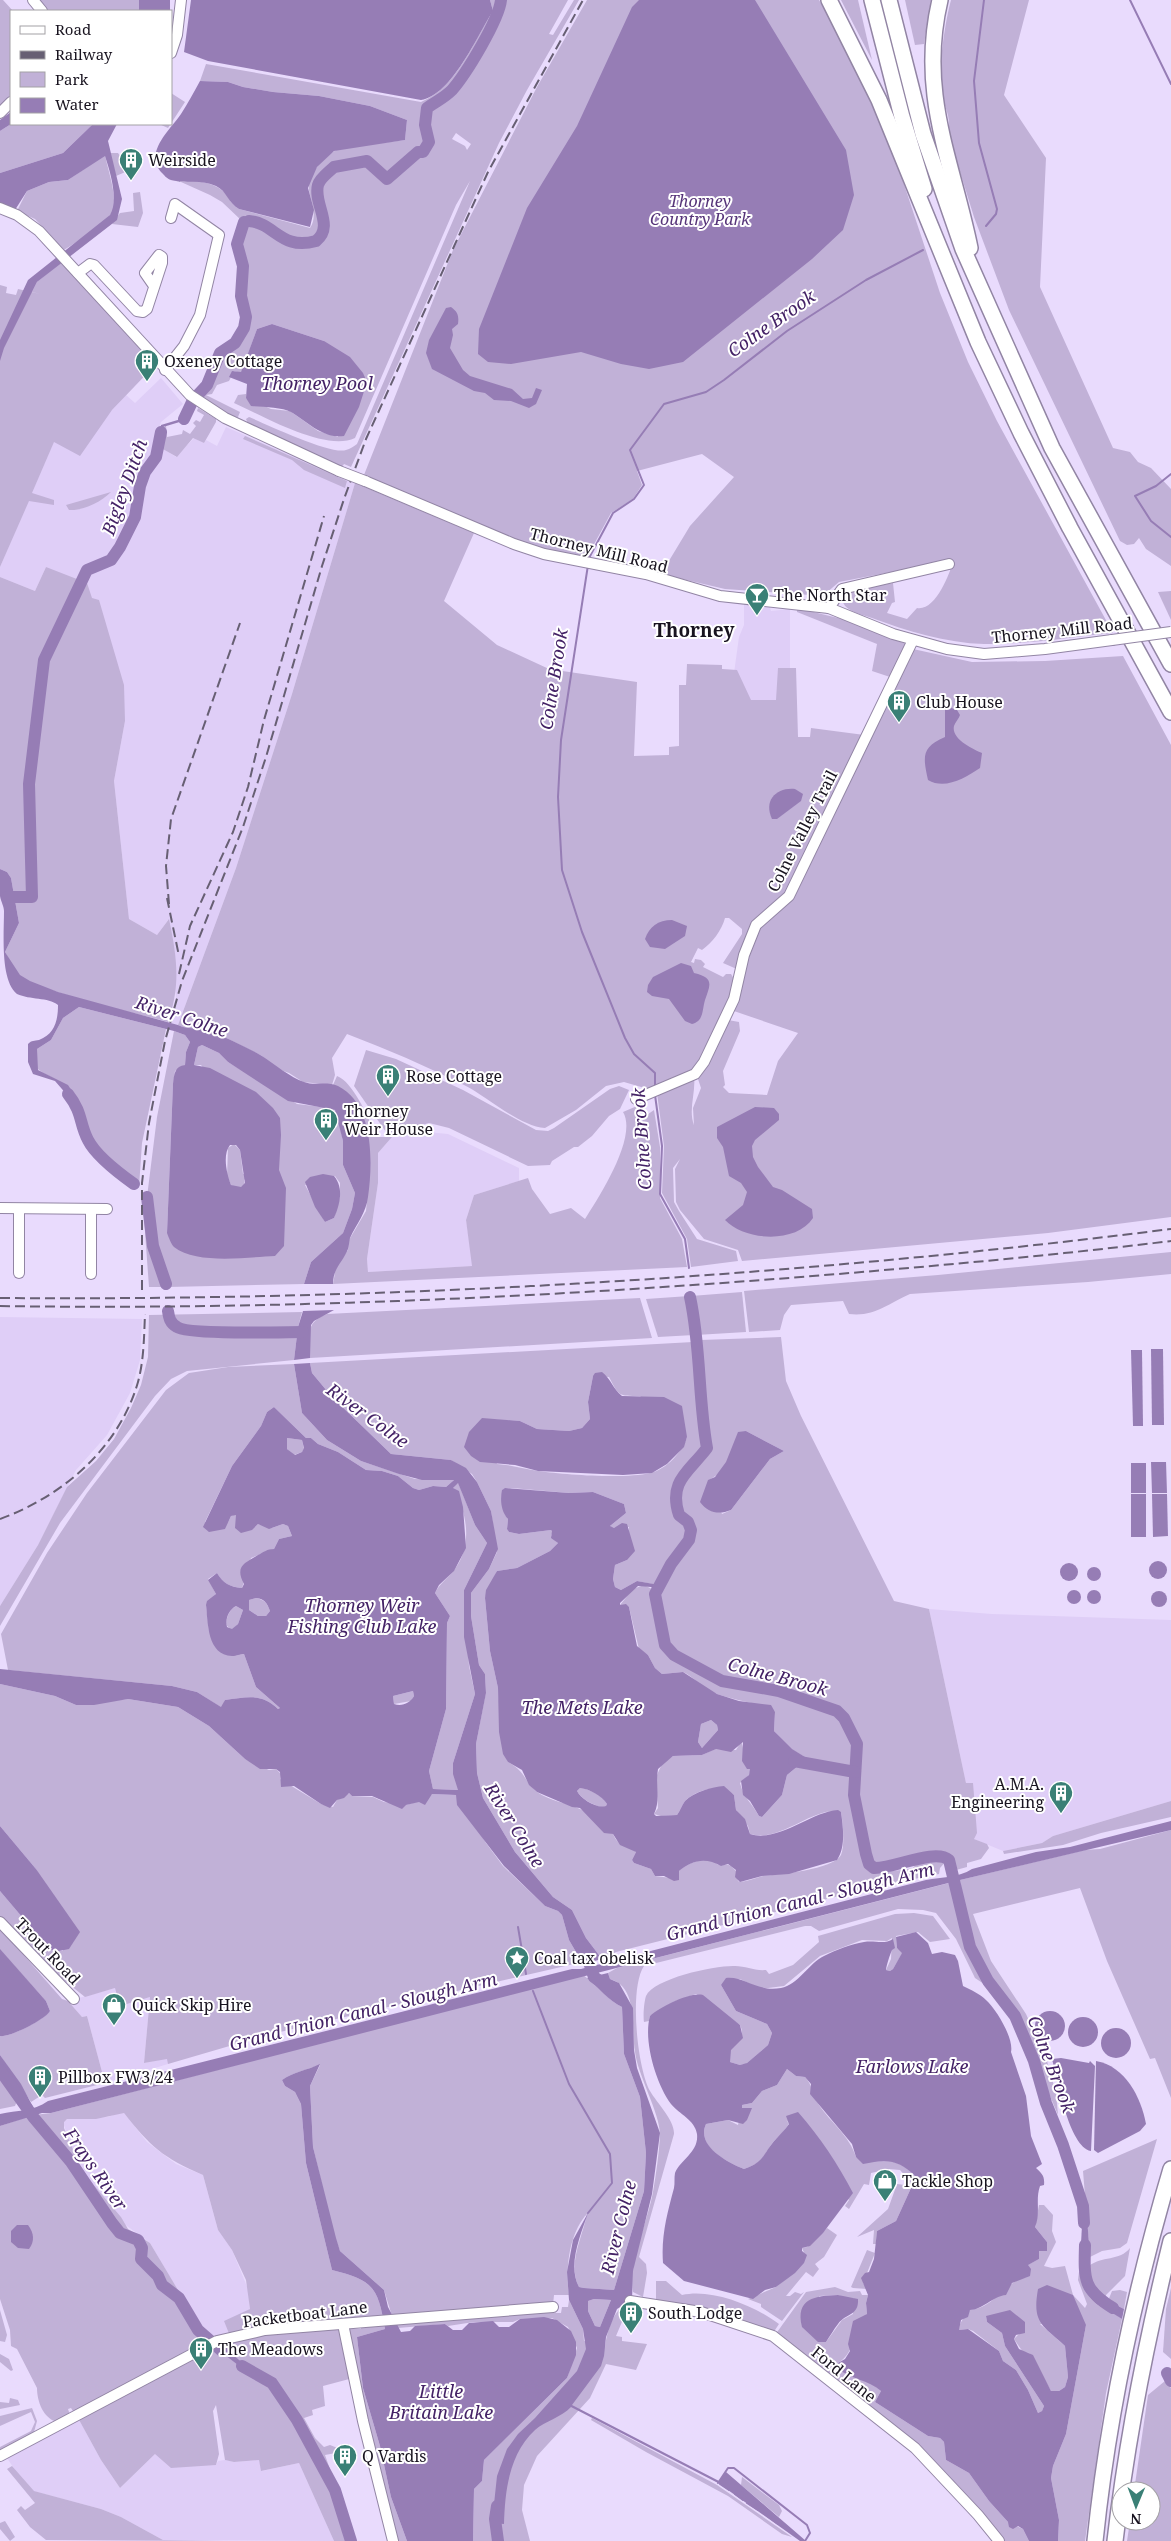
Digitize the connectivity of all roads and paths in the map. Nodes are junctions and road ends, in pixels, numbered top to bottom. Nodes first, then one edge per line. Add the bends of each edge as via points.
1 (33, 0) edge
2 (181, 0) edge
3 (829, 0) edge
4 (872, 0) edge
5 (889, 0) edge
6 (940, 0) edge
7 (41, 10) edge
8 (172, 50) edge
9 (10, 103) edge
10 (0, 113) edge
11 (0, 208) edge
12 (171, 218) dead end
13 (933, 229) junction
14 (78, 273) junction
15 (975, 274) junction
16 (154, 286) dead end
17 (165, 370) junction
18 (949, 564) dead end
19 (829, 608) junction
20 (1171, 632) edge
21 (913, 641) junction
22 (1171, 664) edge
23 (1171, 712) edge
24 (636, 1099) dead end
25 (0, 1208) edge
26 (19, 1209) junction
27 (90, 1209) junction
28 (107, 1209) dead end
29 (19, 1272) dead end
30 (90, 1274) dead end
31 (0, 1922) edge
32 (74, 2000) dead end
33 (1171, 2169) edge
34 (1171, 2242) edge
35 (630, 2301) dead end
36 (553, 2307) dead end
37 (343, 2324) junction
38 (0, 2456) edge
39 (393, 2541) edge
40 (999, 2541) edge
41 (1095, 2541) edge
42 (1115, 2541) edge

1 - 7 street
2 - 8 street
3 - 13 highway via 874,90
4 - 13 highway
5 - 15 highway via 911,90 940,186
6 - 15 highway via 933,41 933,90 940,135
9 - 10 street
11 - 14 street, Thorney Mill Road via 34,227
12 - 17 street via 174,204 219,235 200,316 184,346
13 - 23 highway via 978,342 1029,450
14 - 16 street via 90,264 94,265 139,312 147,309
14 - 17 street, Thorney Mill Road
15 - 22 highway via 1052,448
17 - 19 street, Thorney Mill Road, bridge via 194,398 225,418 339,471 514,544 544,554 646,574 720,596
18 - 19 street via 842,589
19 - 21 street, Thorney Mill Road
20 - 21 street, Thorney Mill Road, bridge via 984,654
21 - 24 street, Colne Valley Trail via 789,896 756,925 744,955 734,999 704,1062 695,1074
25 - 26 street
26 - 27 street
26 - 29 street
27 - 28 street
27 - 30 street
31 - 32 street, Trout Road
33 - 41 highway via 1125,2349
34 - 42 highway via 1144,2351
35 - 40 street, Ford Lane via 700,2312 773,2336 915,2448
36 - 37 street, Packetboat Lane
37 - 38 street, Packetboat Lane via 265,2330 214,2343
37 - 39 street

